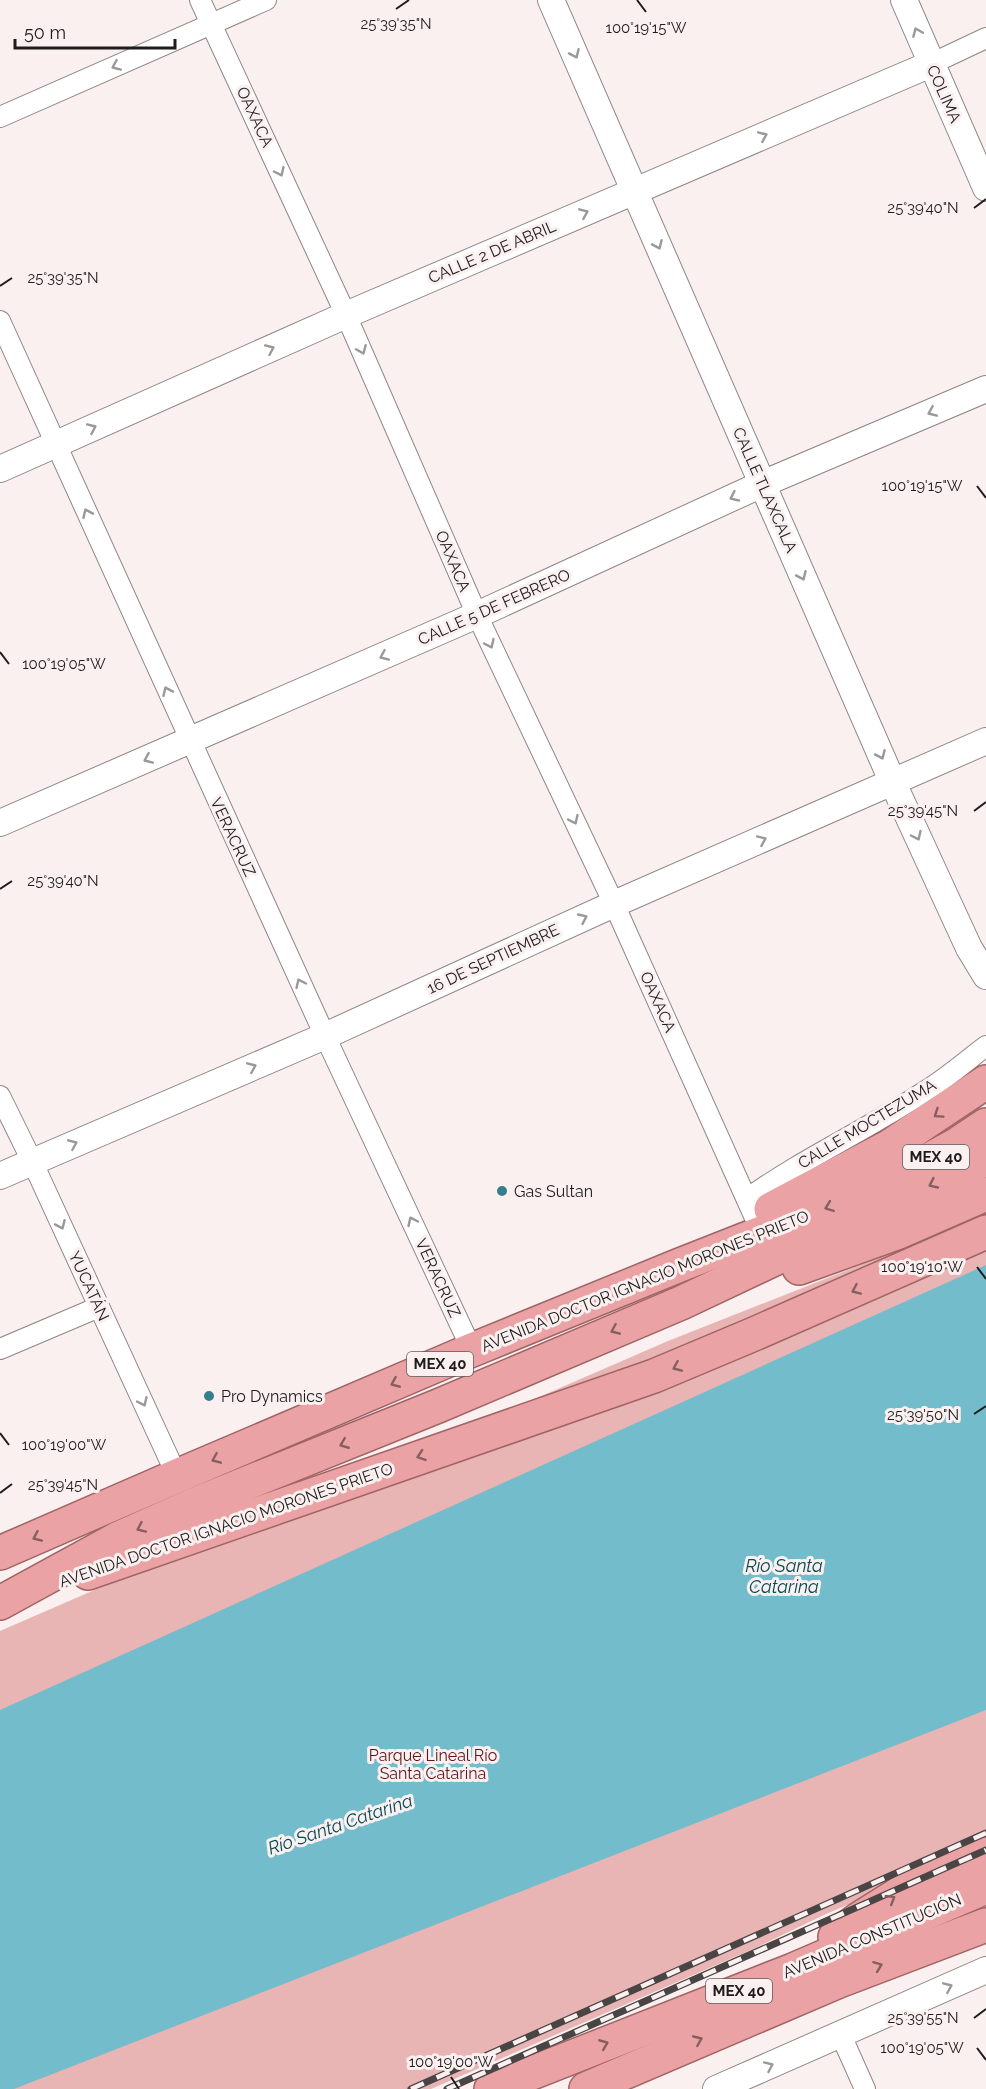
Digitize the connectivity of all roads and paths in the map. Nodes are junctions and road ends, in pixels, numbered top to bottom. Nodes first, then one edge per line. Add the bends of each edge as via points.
1 (200, 0) edge
2 (266, 0) edge
3 (551, 0) edge
4 (904, 0) edge
5 (212, 24) junction
6 (986, 38) edge
7 (931, 64) junction
8 (0, 117) edge
9 (986, 188) edge
10 (634, 191) junction
11 (346, 315) junction
12 (0, 321) edge
13 (986, 389) edge
14 (56, 445) junction
15 (0, 469) edge
16 (762, 484) junction
17 (477, 615) junction
18 (189, 741) junction
19 (986, 741) edge
20 (893, 783) junction
21 (0, 823) edge
22 (614, 904) junction
23 (986, 976) edge
24 (324, 1036) junction
25 (986, 1046) edge
26 (986, 1082) edge
27 (0, 1096) edge
28 (986, 1125) edge
29 (986, 1159) edge
30 (32, 1161) junction
31 (0, 1176) edge
32 (986, 1194) edge
33 (751, 1208) junction
34 (986, 1232) edge
35 (719, 1250) junction
36 (688, 1299) junction
37 (99, 1307) junction
38 (0, 1349) edge
39 (472, 1350) junction
40 (177, 1476) junction
41 (204, 1516) junction
42 (0, 1553) edge
43 (0, 1604) edge
44 (986, 1854) edge
45 (986, 1887) edge
46 (986, 1925) edge
47 (793, 1970) junction
48 (986, 1970) edge
49 (840, 2033) junction
50 (668, 2053) junction
51 (491, 2089) edge
52 (531, 2089) edge
53 (586, 2089) edge
54 (716, 2089) edge
55 (865, 2089) edge

1 - 5 street, OAXACA
2 - 5 street
3 -> 10 street, CALLE TLAXCALA
7 -> 4 street, COLIMA
5 -> 8 street
5 -> 11 street, OAXACA
6 - 7 street, CALLE 2 DE ABRIL
7 - 9 street, COLIMA
10 -> 7 street, CALLE 2 DE ABRIL
11 -> 10 street, CALLE 2 DE ABRIL
10 -> 16 street, CALLE TLAXCALA
14 -> 11 street, CALLE 2 DE ABRIL
11 -> 17 street, OAXACA
12 - 14 street, VERACRUZ
13 -> 16 street, CALLE 5 DE FEBRERO
14 - 15 street, CALLE 2 DE ABRIL
18 -> 14 street, VERACRUZ
16 -> 17 street, CALLE 5 DE FEBRERO
16 -> 20 street, CALLE TLAXCALA
17 -> 18 street, CALLE 5 DE FEBRERO
17 -> 22 street, OAXACA
18 -> 21 street, CALLE 5 DE FEBRERO
24 -> 18 street, VERACRUZ
19 - 20 street, 16 DE SEPTIEMBRE
22 -> 20 street, 16 DE SEPTIEMBRE
20 -> 23 street, CALLE TLAXCALA via 969,948
24 -> 22 street, 16 DE SEPTIEMBRE
22 - 33 street, OAXACA
30 -> 24 street, 16 DE SEPTIEMBRE
39 -> 24 street, VERACRUZ
25 - 33 street, CALLE MOCTEZUMA via 928,1090 789,1171
26 -> 33 highway via 890,1146
27 - 30 street, YUCATÁN
28 -> 35 highway, AVENIDA DOCTOR IGNACIO MORONES PRIETO / MEX 40 via 883,1185
29 -> 36 highway, MEX 40
30 - 31 street, 16 DE SEPTIEMBRE
30 -> 37 street, YUCATÁN
32 - 36 highway via 899,1232 731,1293
33 - 35 highway
34 -> 41 highway, AVENIDA DOCTOR IGNACIO MORONES PRIETO / MEX 40 via 654,1376
35 - 39 highway, AVENIDA DOCTOR IGNACIO MORONES PRIETO / MEX 40
36 -> 41 highway, MEX 40 via 438,1406
37 - 38 street
37 -> 40 street, YUCATÁN
39 -> 40 highway, AVENIDA DOCTOR IGNACIO MORONES PRIETO / MEX 40
40 -> 42 highway, AVENIDA DOCTOR IGNACIO MORONES PRIETO / MEX 40
41 -> 43 highway, AVENIDA DOCTOR IGNACIO MORONES PRIETO / MEX 40
47 -> 44 highway via 859,1918 910,1887
45 - 47 highway, AVENIDA CONSTITUCIÓN / MEX 40
50 -> 46 highway, AVENIDA CONSTITUCIÓN / MEX 40
51 -> 47 highway, AVENIDA CONSTITUCIÓN / MEX 40
49 -> 48 street
54 -> 49 street
49 - 55 street
50 - 52 highway
50 - 53 highway, AVENIDA CONSTITUCIÓN / MEX 40

